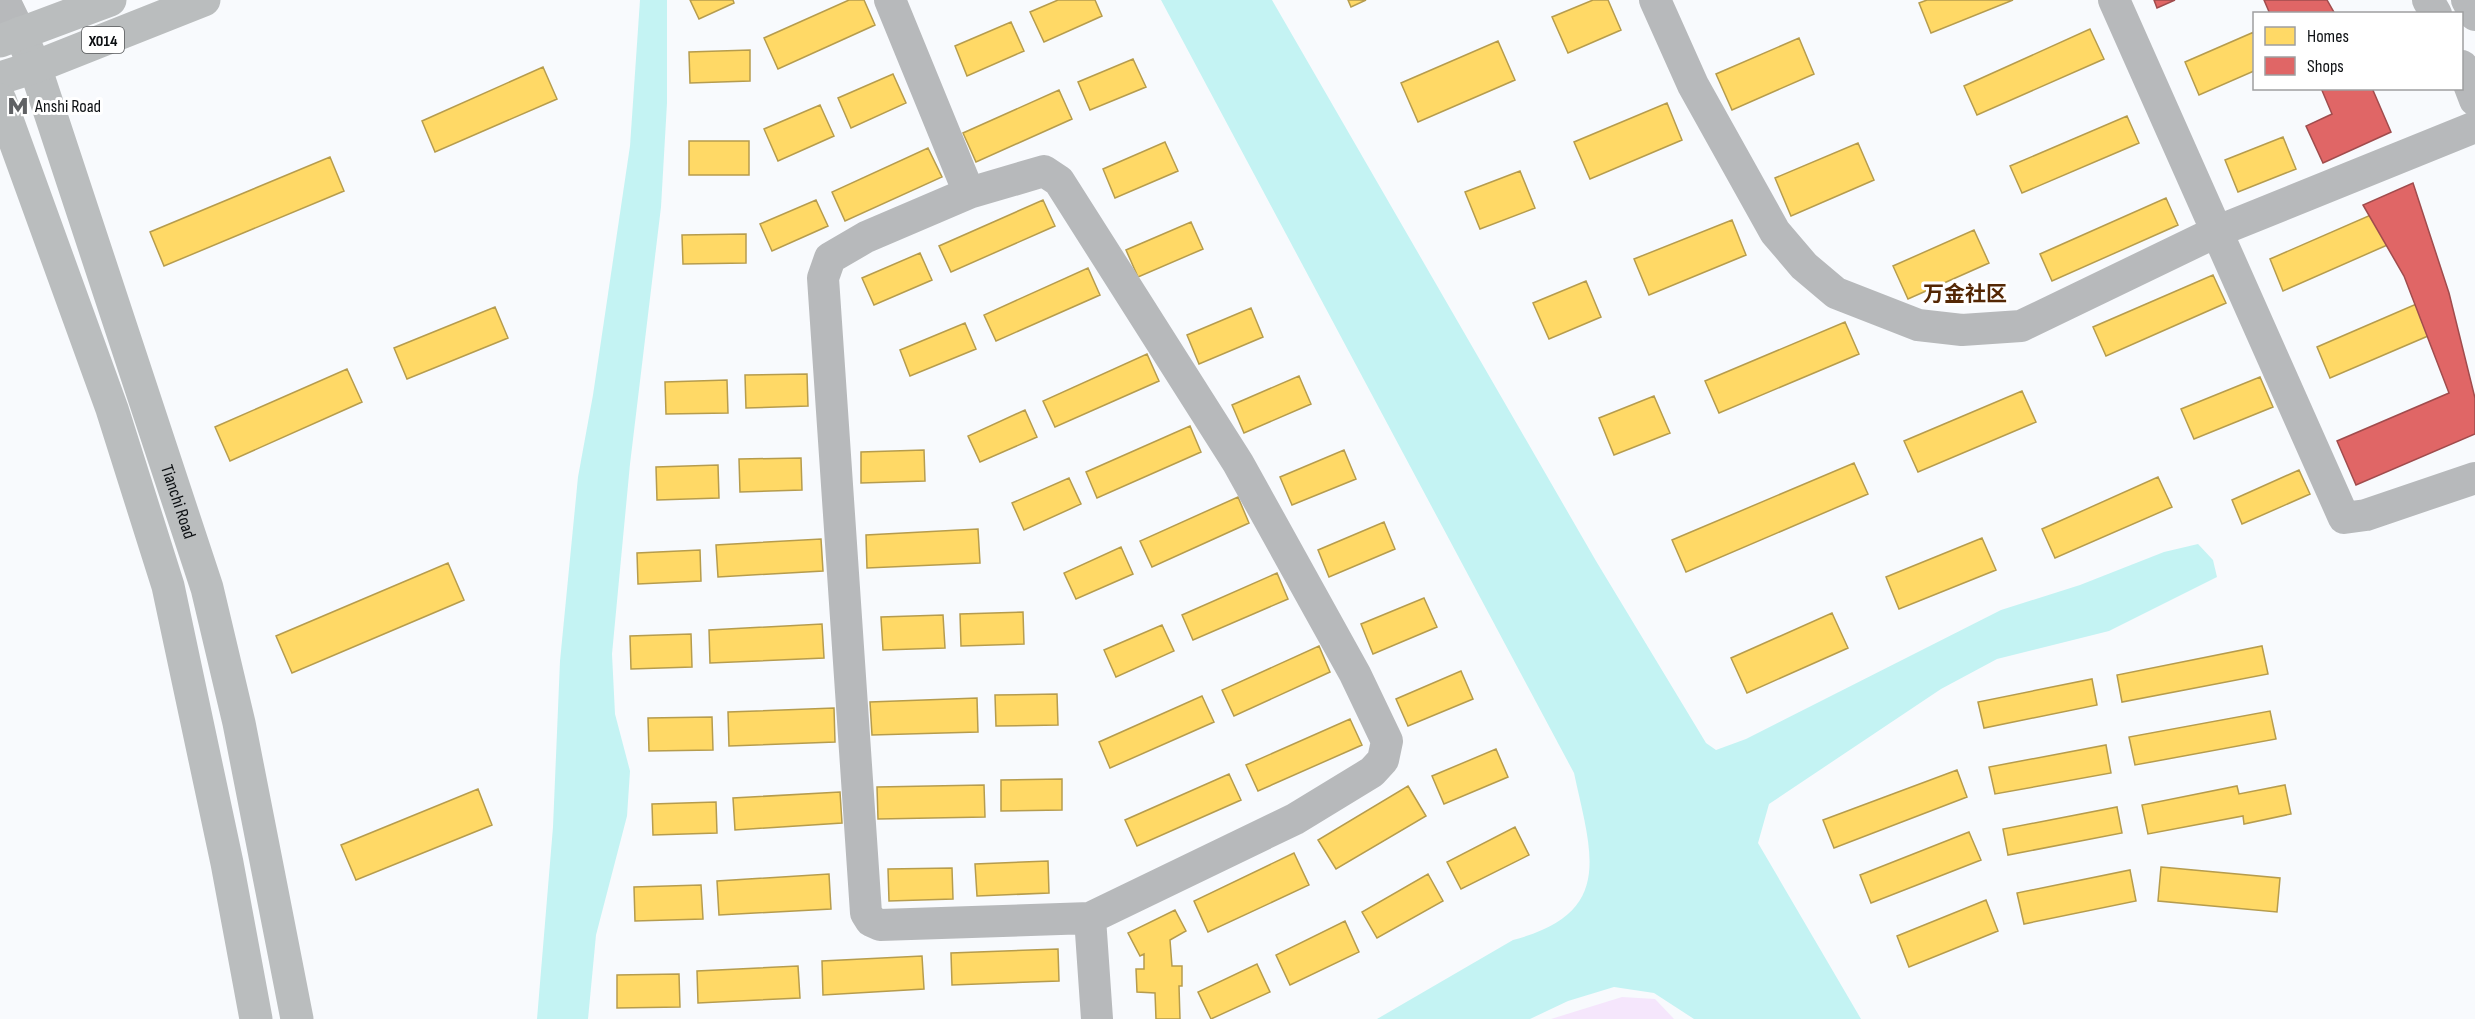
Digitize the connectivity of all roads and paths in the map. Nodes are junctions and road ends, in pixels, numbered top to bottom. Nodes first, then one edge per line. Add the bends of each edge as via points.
1 (4, 0) edge
2 (110, 0) edge
3 (204, 0) edge
4 (890, 0) edge
5 (1655, 0) edge
6 (2114, 0) edge
7 (2467, 0) edge
8 (2475, 15) edge
9 (10, 37) edge
10 (35, 67) junction
11 (2463, 69) edge
12 (0, 78) edge
13 (0, 100) edge
14 (2475, 100) edge
15 (2475, 127) edge
16 (969, 193) junction
17 (2218, 231) junction
18 (2475, 478) edge
19 (1090, 918) junction
20 (256, 1019) edge
21 (297, 1019) edge
22 (1097, 1019) edge

1 - 9 street, Tianchi Road
2 - 9 main road, X014
3 - 10 main road, X014
4 - 16 street
5 - 17 street via 1693,85 1775,232 1804,266 1836,293 1918,325 1962,330 2020,326
6 - 17 street
7 - 8 street
9 - 10 main road, Tianchi Road
10 - 12 main road, X014
10 - 21 main road, Tianchi Road via 207,588 239,723
11 - 14 street
13 - 20 main road, Tianchi Road via 112,409 168,585
15 - 17 street
16 - 19 street via 866,237 830,258 823,278 866,913 880,925
16 - 19 street via 1044,171 1059,181 1238,463 1355,674 1387,741 1383,760 1372,772 1295,819
17 - 18 street via 2344,518 2366,515
19 - 22 street

